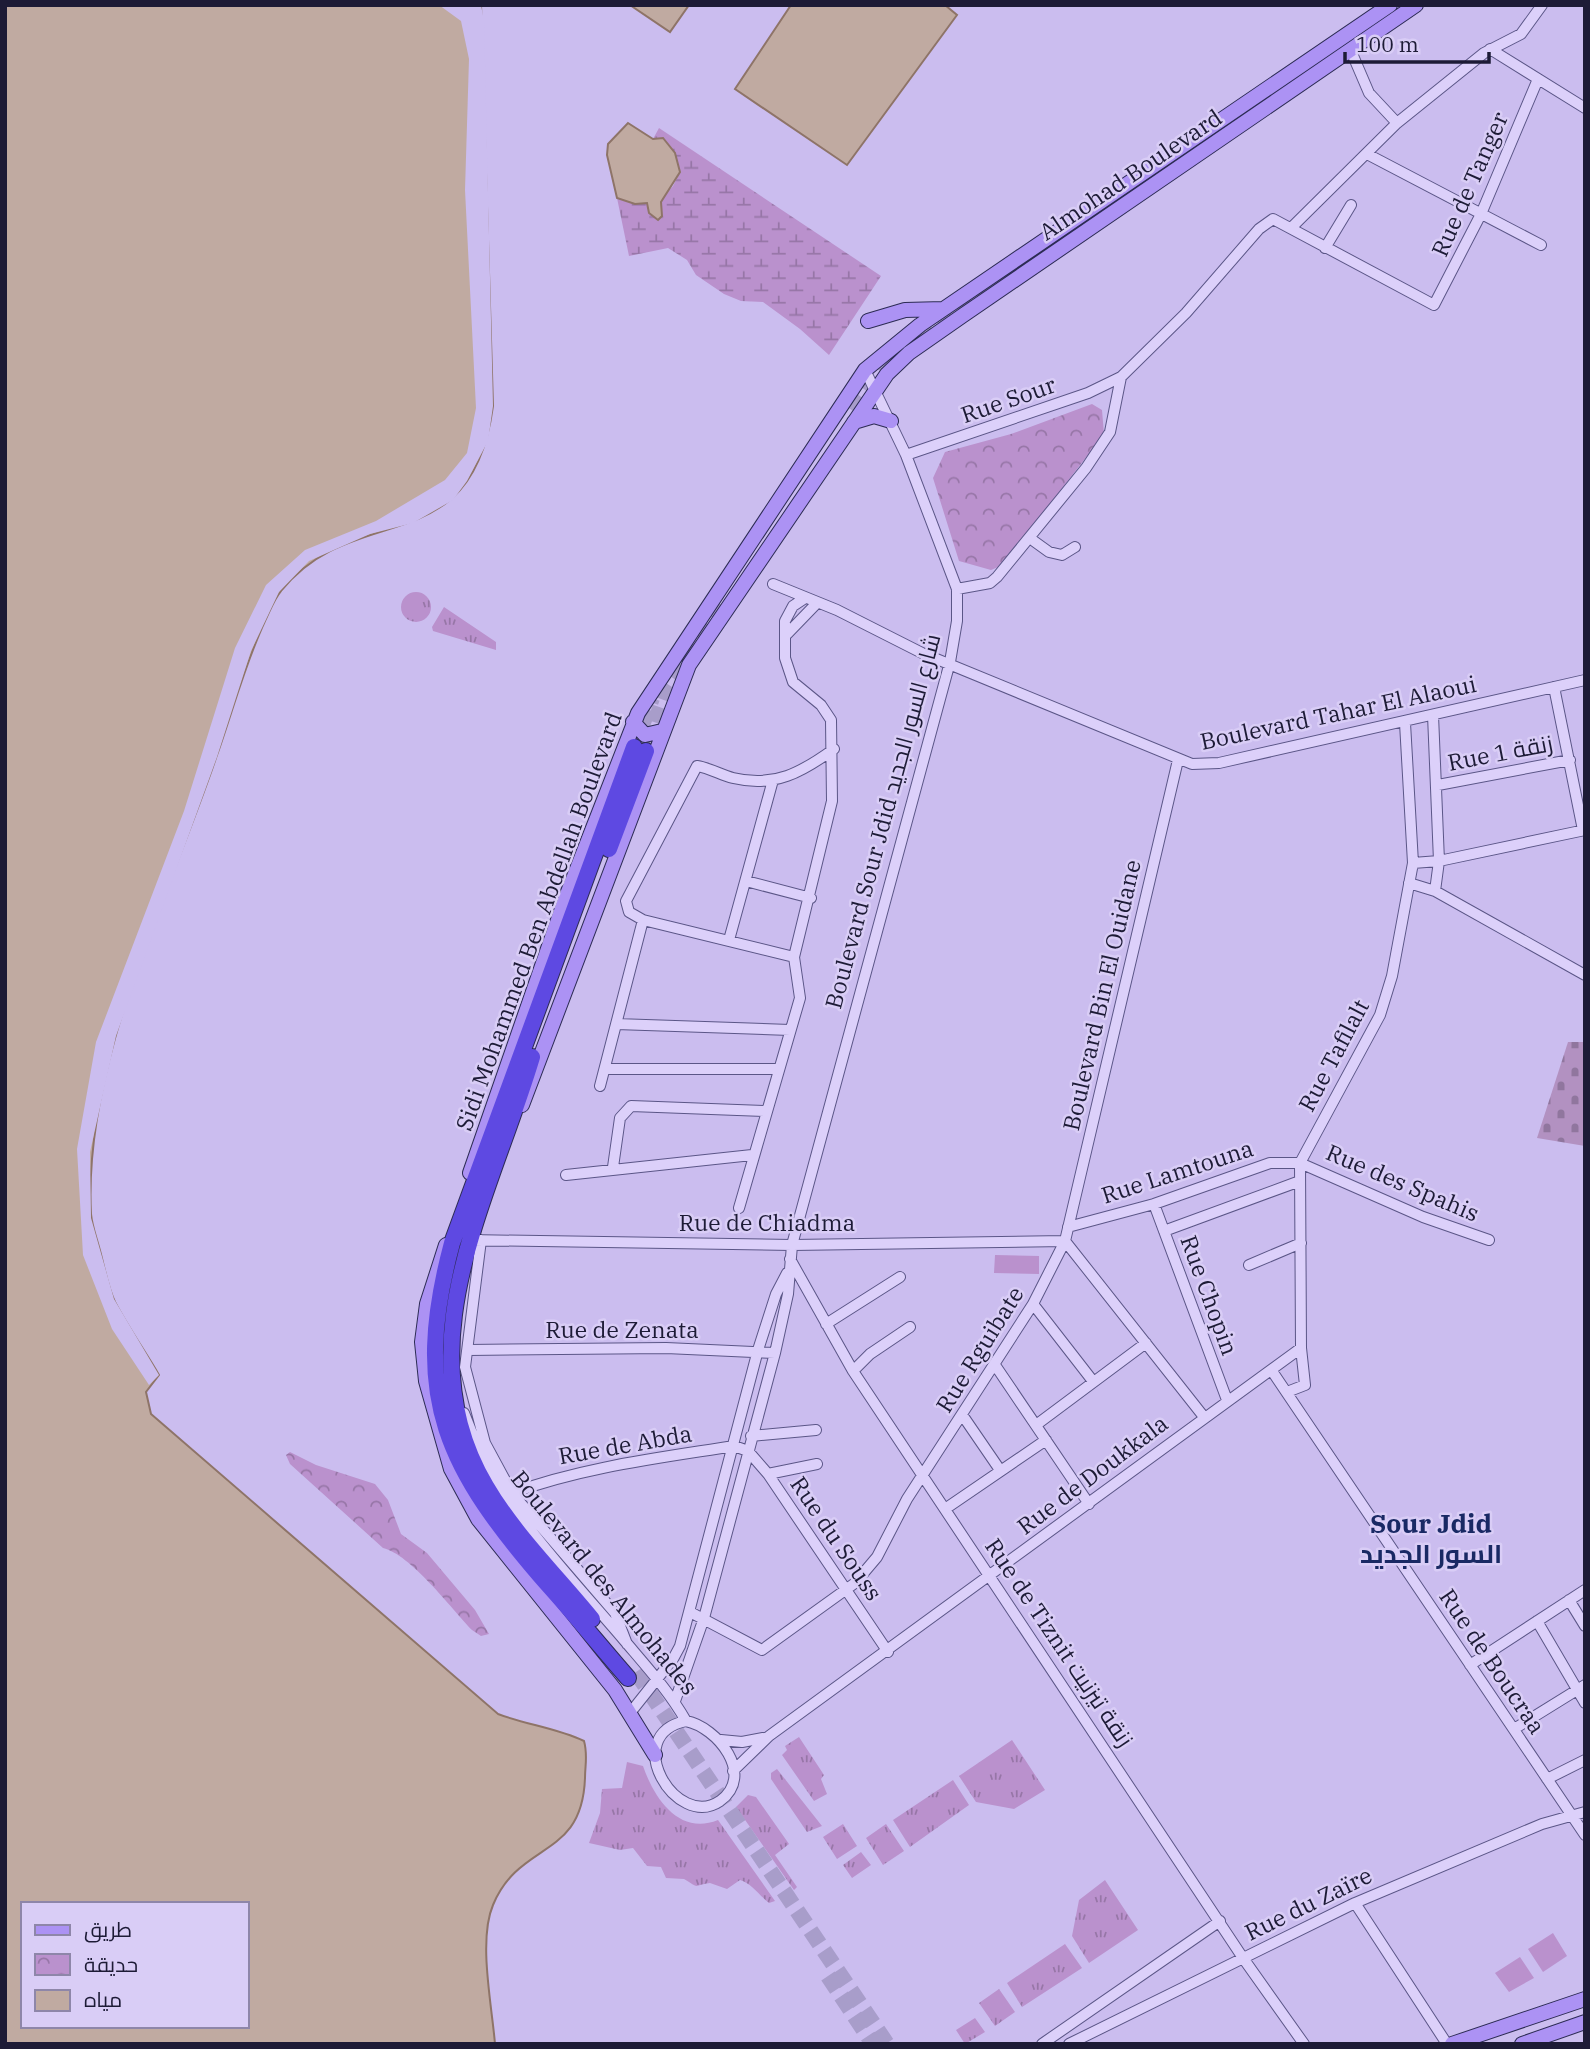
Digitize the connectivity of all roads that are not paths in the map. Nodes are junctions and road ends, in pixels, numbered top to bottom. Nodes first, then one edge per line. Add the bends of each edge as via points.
1 (1390, 5) edge
2 (1416, 5) edge
3 (1542, 5) edge
4 (1490, 49) junction
5 (1351, 51) junction
6 (1538, 79) junction
7 (1585, 108) edge
8 (1397, 123) junction
9 (1367, 154) junction
10 (1143, 172) junction
11 (1153, 185) junction
12 (1351, 205) dead end
13 (1481, 214) junction
14 (1292, 227) junction
15 (1541, 245) dead end
16 (1325, 248) junction
17 (943, 309) junction
18 (868, 321) dead end
19 (865, 370) junction
20 (1121, 377) junction
21 (877, 388) junction
22 (891, 421) junction
23 (853, 422) junction
24 (906, 455) junction
25 (1031, 539) junction
26 (1075, 547) dead end
27 (773, 584) dead end
28 (957, 589) junction
29 (805, 598) junction
30 (817, 603) junction
31 (787, 634) junction
32 (950, 662) junction
33 (1585, 680) edge
34 (1554, 687) junction
35 (1433, 715) junction
36 (636, 717) junction
37 (1405, 723) junction
38 (664, 726) junction
39 (834, 748) junction
40 (640, 749) tunnel mouth
41 (1178, 760) junction
42 (1570, 760) junction
43 (772, 779) junction
44 (1438, 785) junction
45 (1584, 830) edge
46 (1439, 861) junction
47 (1413, 863) junction
48 (746, 881) junction
49 (1409, 883) junction
50 (1435, 891) junction
51 (811, 898) junction
52 (643, 920) junction
53 (729, 940) junction
54 (794, 957) junction
55 (1585, 975) edge
56 (616, 1024) junction
57 (790, 1030) junction
58 (607, 1069) junction
59 (779, 1069) junction
60 (600, 1086) dead end
61 (766, 1111) junction
62 (505, 1121) junction
63 (752, 1155) junction
64 (1300, 1163) junction
65 (613, 1167) junction
66 (566, 1175) dead end
67 (1300, 1181) junction
68 (1154, 1204) junction
69 (739, 1208) dead end
70 (1068, 1227) junction
71 (1164, 1231) junction
72 (475, 1240) junction
73 (1489, 1240) dead end
74 (1065, 1241) junction
75 (1301, 1242) junction
76 (792, 1245) junction
77 (790, 1259) junction
78 (1249, 1265) dead end
79 (787, 1273) junction
80 (900, 1277) dead end
81 (1033, 1304) junction
82 (826, 1324) junction
83 (910, 1327) dead end
84 (1146, 1343) junction
85 (1301, 1348) junction
86 (468, 1350) junction
87 (758, 1350) junction
88 (451, 1352) junction
89 (775, 1353) junction
90 (995, 1365) junction
91 (853, 1371) junction
92 (1272, 1371) junction
93 (1092, 1380) junction
94 (1286, 1392) junction
95 (1227, 1400) junction
96 (963, 1416) junction
97 (1205, 1417) junction
98 (435, 1420) junction
99 (1036, 1425) junction
100 (816, 1430) dead end
101 (448, 1434) junction
102 (751, 1436) junction
103 (1046, 1440) junction
104 (734, 1446) junction
105 (748, 1451) junction
106 (817, 1464) dead end
107 (1000, 1470) junction
108 (768, 1474) junction
109 (923, 1476) junction
110 (512, 1493) junction
111 (1089, 1504) junction
112 (944, 1508) junction
113 (990, 1575) junction
114 (847, 1589) junction
115 (1585, 1590) edge
116 (1569, 1600) junction
117 (690, 1612) junction
118 (704, 1618) junction
119 (1537, 1621) junction
120 (1585, 1626) edge
121 (627, 1644) junction
122 (888, 1652) junction
123 (1471, 1665) junction
124 (658, 1679) junction
125 (1581, 1687) edge
126 (675, 1701) junction
127 (1585, 1703) edge
128 (630, 1713) junction
129 (686, 1721) junction
130 (1514, 1729) junction
131 (769, 1736) junction
132 (721, 1740) junction
133 (655, 1755) junction
134 (1585, 1760) edge
135 (733, 1771) junction
136 (1547, 1779) junction
137 (1585, 1812) edge
138 (1571, 1815) junction
139 (1585, 1835) edge
140 (1354, 1903) junction
141 (1220, 1921) junction
142 (1243, 1958) junction
143 (1585, 1999) edge
144 (1546, 2012) junction
145 (1585, 2022) edge
146 (1553, 2033) junction
147 (1042, 2044) edge
148 (1069, 2044) edge
149 (1304, 2044) edge
150 (1449, 2044) edge
151 (1522, 2044) edge

1 - 10 main road, Almohad Boulevard
2 - 5 main road, Almohad Boulevard
3 - 4 street via 1521,34
4 - 6 street
4 - 8 street
5 - 8 street via 1369,93
5 - 11 main road, Almohad Boulevard
6 - 7 street
6 - 13 street, Rue de Tanger
8 - 9 street
9 - 13 street
9 - 14 street
10 - 11 main road
10 - 17 main road, Almohad Boulevard
11 - 21 main road, Almohad Boulevard via 909,353
12 - 16 street
13 - 15 street
13 - 16 street, Rue de Tanger via 1434,305
14 - 16 street
14 - 20 street, Rue Sour via 1273,219 1259,229 1186,313
17 - 18 main road via 905,310
17 - 19 main road, Almohad Boulevard
19 - 21 street, Boulevard Sour Jdid شارع السور الجديد
19 - 36 main road, Sidi Mohammed Ben Abdellah Boulevard
20 - 24 street, Rue Sour via 1088,393
20 - 25 street via 1110,432
21 - 22 street, Boulevard Sour Jdid شارع السور الجديد
21 - 23 main road, Sidi Mohammed Ben Abdellah Boulevard
22 - 23 main road via 874,416
22 - 24 street, Boulevard Sour Jdid شارع السور الجديد
23 - 38 main road, Sidi Mohammed Ben Abdellah Boulevard via 699,649
24 - 28 street, Boulevard Sour Jdid شارع السور الجديد
25 - 26 street via 1062,555
25 - 28 street via 990,583
27 - 29 street, Boulevard Tahar El Alaoui
28 - 32 street, Boulevard Sour Jdid شارع السور الجديد
29 - 30 street, Boulevard Tahar El Alaoui
29 - 31 street via 789,612
30 - 31 street
30 - 32 street, Boulevard Tahar El Alaoui
31 - 39 street via 788,672 793,682 828,712
32 - 41 street, Boulevard Tahar El Alaoui
32 - 76 street, Boulevard Sour Jdid شارع السور الجديد
33 - 34 street, Boulevard Tahar El Alaoui
34 - 35 street, Boulevard Tahar El Alaoui
34 - 42 street
35 - 37 street, Boulevard Tahar El Alaoui
35 - 44 street
36 - 38 main road via 654,710
36 - 38 main road via 645,735
36 - 98 main road, Sidi Mohammed Ben Abdellah Boulevard via 515,1038 431,1288 422,1342
37 - 41 street, Boulevard Tahar El Alaoui via 1219,763
37 - 47 street, Rue Tafilalt
38 - 62 main road, Sidi Mohammed Ben Abdellah Boulevard via 532,1085
39 - 43 street via 803,771
39 - 51 street via 832,801
40 - 62 highway
41 - 70 street, Boulevard Bin El Ouidane
42 - 44 street, Rue 1 زنقة
42 - 45 street
43 - 48 street
43 - 52 street via 735,778 695,767 626,901 629,912
44 - 46 street
45 - 46 street
46 - 47 street
46 - 50 street
47 - 49 street, Rue Tafilalt
48 - 51 street
48 - 53 street
49 - 50 street
49 - 64 street, Rue Tafilalt via 1401,937 1380,1016
50 - 55 street
51 - 54 street
52 - 53 street
52 - 56 street
53 - 54 street
54 - 57 street via 800,989
56 - 57 street
56 - 58 street
57 - 59 street
58 - 59 street
58 - 60 street
59 - 61 street
61 - 63 street
61 - 65 street via 631,1106 620,1118
62 - 72 highway
62 - 101 highway via 452,1243 440,1291 434,1355
63 - 65 street
63 - 69 street
64 - 67 street, Rue Tafilalt
64 - 68 street, Rue Lamtouna via 1270,1163
64 - 73 street, Rue des Spahis via 1423,1217
65 - 66 street
67 - 71 street
67 - 75 street, Rue Tafilalt
68 - 70 street, Rue Lamtouna
68 - 71 street, Rue Chopin
70 - 74 street, Boulevard Bin El Ouidane
71 - 95 street, Rue Chopin
72 - 76 street, Rue de Chiadma
72 - 86 street
72 - 88 highway via 454,1294
74 - 76 street, Rue de Chiadma
74 - 81 street, Rue Rguibate
74 - 84 street
75 - 78 street
75 - 85 street, Rue Tafilalt
76 - 77 street, Boulevard Sour Jdid شارع السور الجديد
77 - 79 street, Boulevard Sour Jdid شارع السور الجديد
77 - 82 street, Rue de Tiznit زنقة تيزنيت
79 - 87 street, Boulevard Sour Jdid شارع السور الجديد
79 - 89 street, Boulevard Sour Jdid شارع السور الجديد via 788,1294
80 - 82 street
81 - 90 street, Rue Rguibate
81 - 93 street
82 - 91 street, Rue de Tiznit زنقة تيزنيت
83 - 91 street
84 - 93 street
84 - 97 street
85 - 92 street, Rue de Doukkala
85 - 94 street, Rue Tafilalt via 1305,1385
86 - 87 street, Rue de Zenata
86 - 110 street via 465,1367 478,1424
87 - 89 street, Rue de Zenata
87 - 104 street, Boulevard Sour Jdid شارع السور الجديد
88 - 101 highway via 459,1422 486,1488 632,1675 498,1526 469,1482
88 - 121 street, Boulevard des Almohades via 464,1411 502,1494
89 - 102 street, Boulevard Sour Jdid شارع السور الجديد
90 - 96 street, Rue Rguibate
90 - 99 street
91 - 109 street, Rue de Tiznit زنقة تيزنيت
92 - 94 street, Rue de Boucraa
92 - 95 street, Rue de Doukkala
93 - 99 street
94 - 123 street, Rue de Boucraa
95 - 97 street, Rue de Doukkala
96 - 107 street
96 - 109 street, Rue Rguibate
97 - 111 street, Rue de Doukkala
98 - 101 highway
98 - 128 main road via 451,1469 478,1519
99 - 103 street
100 - 102 street
102 - 105 street, Boulevard Sour Jdid شارع السور الجديد
103 - 107 street
103 - 111 street
104 - 105 street, Rue de Abda
104 - 110 street, Rue de Abda via 565,1475
104 - 117 street, Boulevard Sour Jdid شارع السور الجديد
105 - 108 street, Rue du Souss
105 - 118 street, Boulevard Sour Jdid شارع السور الجديد
106 - 108 street
107 - 112 street
108 - 114 street, Rue du Souss
109 - 112 street, Rue de Tiznit زنقة تيزنيت
109 - 114 street, Rue Rguibate via 877,1557
110 - 121 street via 615,1612
111 - 113 street, Rue de Doukkala
112 - 113 street, Rue de Tiznit زنقة تيزنيت
113 - 122 street, Rue de Doukkala
113 - 141 street, Rue de Tiznit زنقة تيزنيت
114 - 118 street, Rue Rguibate via 762,1650
114 - 122 street, Rue du Souss
115 - 116 street
116 - 119 street
116 - 120 street
117 - 118 street
117 - 124 street, Boulevard Sour Jdid شارع السور الجديد via 677,1653
118 - 126 street, Boulevard Sour Jdid شارع السور الجديد
119 - 123 street
119 - 125 street
121 - 124 street, Boulevard des Almohades
122 - 131 street, Rue de Doukkala
123 - 130 street, Rue de Boucraa
124 - 126 street, Boulevard des Almohades
124 - 128 street, Boulevard Sour Jdid شارع السور الجديد
125 - 127 street
125 - 130 street
126 - 129 street, Boulevard des Almohades
128 - 133 main road
129 - 132 street via 703,1726
129 - 133 street via 667,1729
130 - 136 street, Rue de Boucraa
131 - 132 street, Rue de Doukkala via 742,1742
131 - 135 street, Rue de Doukkala
132 - 135 street
133 - 135 street via 662,1779 690,1805 714,1805 724,1798
134 - 136 street
136 - 138 street, Rue de Boucraa
137 - 138 street, Rue du Zaïre
138 - 139 street, Rue de Boucraa
138 - 140 street, Rue du Zaïre via 1479,1848
140 - 142 street, Rue du Zaïre
140 - 150 street
141 - 142 street, Rue de Tiznit زنقة تيزنيت
141 - 147 street
142 - 148 street, Rue du Zaïre
142 - 149 street, Rue de Tiznit زنقة تيزنيت
143 - 144 main road
144 - 146 main road
144 - 150 main road
145 - 146 main road
146 - 151 main road

